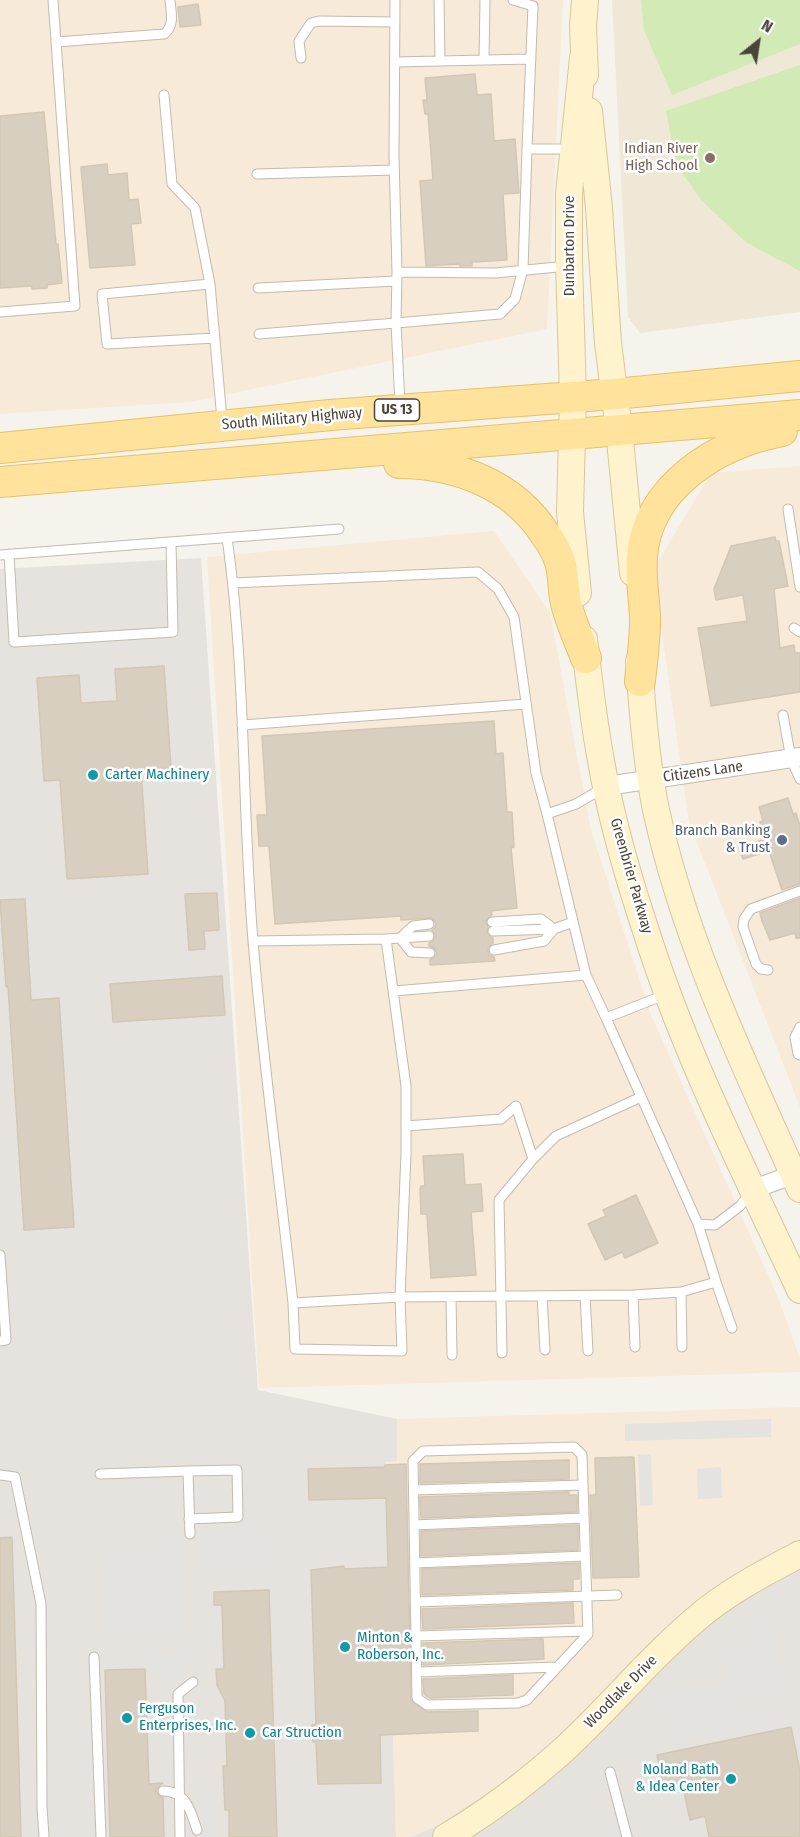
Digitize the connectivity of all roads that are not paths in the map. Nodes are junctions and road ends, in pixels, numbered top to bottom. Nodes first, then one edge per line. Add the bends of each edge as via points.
1 (52, 0) edge
2 (170, 0) edge
3 (395, 0) edge
4 (440, 0) edge
5 (485, 0) edge
6 (513, 0) edge
7 (585, 0) edge
8 (395, 22) junction
9 (56, 42) junction
10 (301, 58) dead end
11 (583, 58) junction
12 (531, 59) junction
13 (484, 60) junction
14 (440, 61) junction
15 (395, 62) junction
16 (164, 95) dead end
17 (527, 148) junction
18 (574, 149) junction
19 (394, 170) junction
20 (257, 174) dead end
21 (569, 266) junction
22 (523, 269) junction
23 (396, 277) junction
24 (210, 284) junction
25 (258, 288) dead end
26 (0, 312) edge
27 (396, 324) junction
28 (259, 334) dead end
29 (215, 338) junction
30 (800, 375) edge
31 (615, 394) junction
32 (573, 397) junction
33 (400, 410) junction
34 (800, 416) edge
35 (222, 426) junction
36 (800, 428) edge
37 (619, 430) junction
38 (573, 434) junction
39 (0, 448) edge
40 (199, 466) junction
41 (0, 482) edge
42 (788, 509) dead end
43 (339, 529) dead end
44 (227, 538) junction
45 (171, 542) junction
46 (5, 555) edge
47 (233, 584) junction
48 (800, 587) edge
49 (586, 658) junction
50 (640, 681) junction
51 (526, 704) junction
52 (783, 715) dead end
53 (242, 725) junction
54 (796, 758) edge
55 (651, 779) junction
56 (800, 779) edge
57 (607, 786) junction
58 (547, 814) junction
59 (800, 891) edge
60 (573, 922) junction
61 (429, 924) dead end
62 (492, 926) dead end
63 (554, 929) junction
64 (429, 936) dead end
65 (400, 938) junction
66 (386, 939) junction
67 (253, 941) junction
68 (494, 950) dead end
69 (430, 953) dead end
70 (768, 970) dead end
71 (586, 975) junction
72 (394, 991) junction
73 (668, 994) junction
74 (606, 1018) junction
75 (800, 1027) edge
76 (799, 1056) edge
77 (641, 1097) junction
78 (406, 1126) junction
79 (533, 1159) junction
80 (798, 1178) edge
81 (754, 1189) junction
82 (698, 1224) junction
83 (0, 1255) edge
84 (716, 1282) junction
85 (800, 1290) edge
86 (681, 1292) junction
87 (633, 1295) junction
88 (500, 1296) junction
89 (542, 1296) junction
90 (585, 1296) junction
91 (400, 1297) junction
92 (451, 1297) junction
93 (293, 1303) junction
94 (732, 1328) dead end
95 (0, 1341) edge
96 (635, 1347) dead end
97 (682, 1347) dead end
98 (545, 1350) dead end
99 (588, 1351) dead end
100 (502, 1353) dead end
101 (452, 1355) dead end
102 (188, 1471) junction
103 (100, 1474) dead end
104 (0, 1475) edge
105 (583, 1485) junction
106 (414, 1490) junction
107 (584, 1518) junction
108 (189, 1519) junction
109 (414, 1525) junction
110 (190, 1534) dead end
111 (800, 1554) edge
112 (585, 1557) junction
113 (415, 1563) junction
114 (617, 1595) dead end
115 (586, 1596) junction
116 (416, 1602) junction
117 (587, 1631) junction
118 (416, 1636) junction
119 (94, 1657) dead end
120 (557, 1667) junction
121 (417, 1672) junction
122 (193, 1682) dead end
123 (610, 1772) dead end
124 (99, 1791) junction
125 (109, 1791) dead end
126 (163, 1791) dead end
127 (180, 1796) junction
128 (196, 1830) dead end
129 (44, 1837) edge
130 (101, 1837) edge
131 (180, 1837) edge
132 (446, 1837) edge
133 (627, 1837) edge

1 - 9 lane
2 - 9 lane via 171,25 164,34
3 - 8 lane
4 - 14 lane
5 - 13 lane
6 - 12 lane via 533,6
7 - 11 main road, Dunbarton Drive
8 - 10 lane via 312,23 299,41
8 - 15 lane
9 - 26 lane via 75,306
11 - 18 main road, Dunbarton Drive
11 - 31 main road, Dunbarton Drive
12 - 13 lane
12 - 17 lane
13 - 14 lane
14 - 15 lane
15 - 19 lane
16 - 24 lane via 172,184 195,208
17 - 18 lane
17 - 22 lane
18 - 21 main road, Dunbarton Drive via 569,193
19 - 20 lane
19 - 23 lane
21 - 22 lane
21 - 32 main road, Dunbarton Drive
22 - 23 lane
22 - 27 lane via 515,299 500,314
23 - 25 lane
23 - 27 lane
24 - 29 lane
24 - 29 lane via 102,294 107,344
27 - 28 lane
27 - 33 lane
29 - 35 lane
30 - 31 main road, South Military Highway / US 13
31 - 32 main road, South Military Highway / US 13
31 - 37 main road, Dunbarton Drive
32 - 33 main road, South Military Highway / US 13
32 - 38 main road, Dunbarton Drive
33 - 35 main road, South Military Highway / US 13
34 - 37 main road
35 - 39 main road, South Military Highway / US 13
36 - 50 main road via 739,442 710,457 680,480 655,514 642,556 645,622
37 - 38 main road
37 - 50 main road
38 - 40 main road
38 - 49 main road, Greenbrier Parkway via 570,512
40 - 41 main road
40 - 49 main road via 274,471 406,463 456,470 485,482 527,511 552,544 560,561 566,606
42 - 48 lane
43 - 44 lane
44 - 45 lane
44 - 47 lane
45 - 46 lane
45 - 46 lane via 173,632 14,642
47 - 51 lane via 478,572 498,589 514,617
47 - 53 lane
49 - 57 main road, Greenbrier Parkway
50 - 55 main road
51 - 53 lane
51 - 58 lane via 536,773
52 - 54 lane
53 - 67 lane
54 - 55 street, Citizens Lane
54 - 56 lane
55 - 57 street, Citizens Lane
55 - 80 main road via 667,854 698,952 757,1095
57 - 58 lane via 576,804
57 - 73 main road, Greenbrier Parkway via 628,874
58 - 60 lane
59 - 70 lane via 750,909 744,919 743,927 756,964
60 - 63 lane
60 - 71 lane
61 - 65 lane via 413,926
62 - 63 lane
63 - 68 lane via 544,941
64 - 65 lane
65 - 66 lane
65 - 69 lane via 411,952
66 - 67 lane
66 - 72 lane
67 - 93 lane
71 - 72 lane
71 - 74 lane
72 - 78 lane via 405,1065
73 - 74 lane
73 - 81 main road, Greenbrier Parkway
74 - 77 lane
75 - 76 lane via 795,1037
77 - 79 lane via 556,1136
77 - 82 lane
78 - 79 lane via 501,1119 516,1106
78 - 91 lane
79 - 88 lane via 499,1200
80 - 81 street
81 - 82 lane via 715,1225
81 - 85 main road, Greenbrier Parkway
82 - 84 lane
83 - 95 lane via 6,1340
84 - 86 lane
84 - 94 lane
86 - 87 lane
86 - 97 lane
87 - 90 lane
87 - 96 lane
88 - 89 lane
88 - 92 lane
88 - 100 lane
89 - 90 lane
89 - 98 lane
90 - 99 lane
91 - 92 lane
91 - 93 lane
91 - 93 lane via 402,1352 295,1349
92 - 101 lane
102 - 103 lane
102 - 108 lane
102 - 108 lane via 237,1470 238,1517
104 - 129 lane via 15,1477 40,1604
105 - 106 lane
105 - 106 lane via 582,1455 574,1447 423,1451 413,1461
105 - 107 lane
106 - 109 lane
107 - 109 lane
107 - 112 lane
108 - 110 lane
109 - 113 lane
111 - 132 main road, Woodlake Drive via 752,1580 696,1618 560,1753 512,1793
112 - 113 lane
112 - 115 lane
113 - 116 lane
114 - 115 lane
115 - 116 lane
115 - 117 lane
116 - 118 lane
117 - 118 lane
117 - 120 lane
118 - 121 lane
119 - 124 lane
120 - 121 lane
120 - 121 lane via 527,1700 518,1703 427,1705 417,1698
122 - 127 lane via 178,1694
123 - 133 lane
124 - 125 lane
124 - 130 lane
126 - 127 lane
127 - 128 lane
127 - 131 lane

